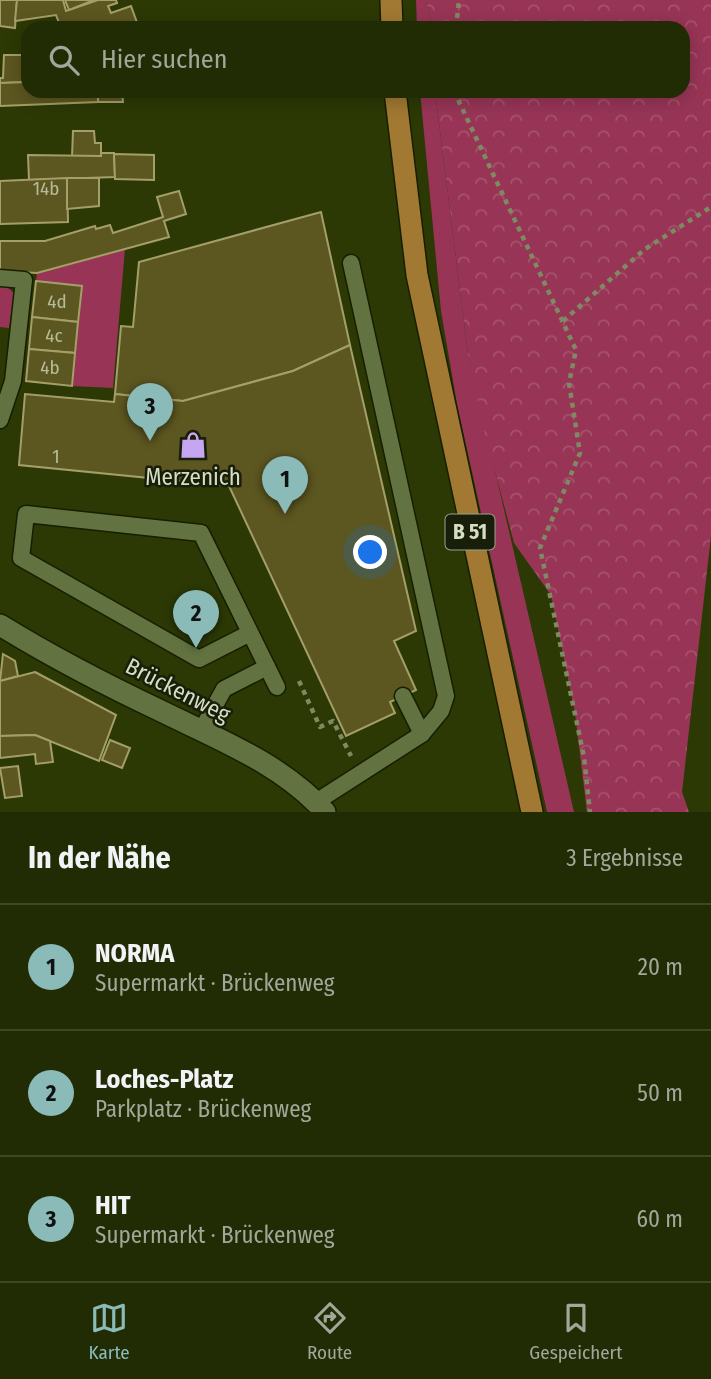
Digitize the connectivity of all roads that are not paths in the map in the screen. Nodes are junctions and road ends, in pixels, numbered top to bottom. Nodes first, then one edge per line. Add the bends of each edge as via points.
1 (391, 0) edge
2 (392, 21) edge
3 (396, 98) edge
4 (351, 263) dead end
5 (0, 278) edge
6 (0, 420) edge
7 (0, 625) edge
8 (250, 633) junction
9 (267, 667) junction
10 (277, 687) dead end
11 (403, 696) dead end
12 (201, 731) junction
13 (422, 734) junction
14 (321, 807) edge
15 (532, 812) edge

1 - 2 main road
3 - 15 main road, B 51 via 417,275
4 - 13 lane via 445,683 442,711
5 - 6 lane via 24,280 13,381
7 - 12 street, Brückenweg
8 - 8 lane via 201,533 26,514 21,558 199,659
8 - 9 lane
9 - 10 lane
9 - 12 lane via 224,689
11 - 13 lane
12 - 14 street, Brückenweg via 285,776
13 - 14 lane via 339,785

